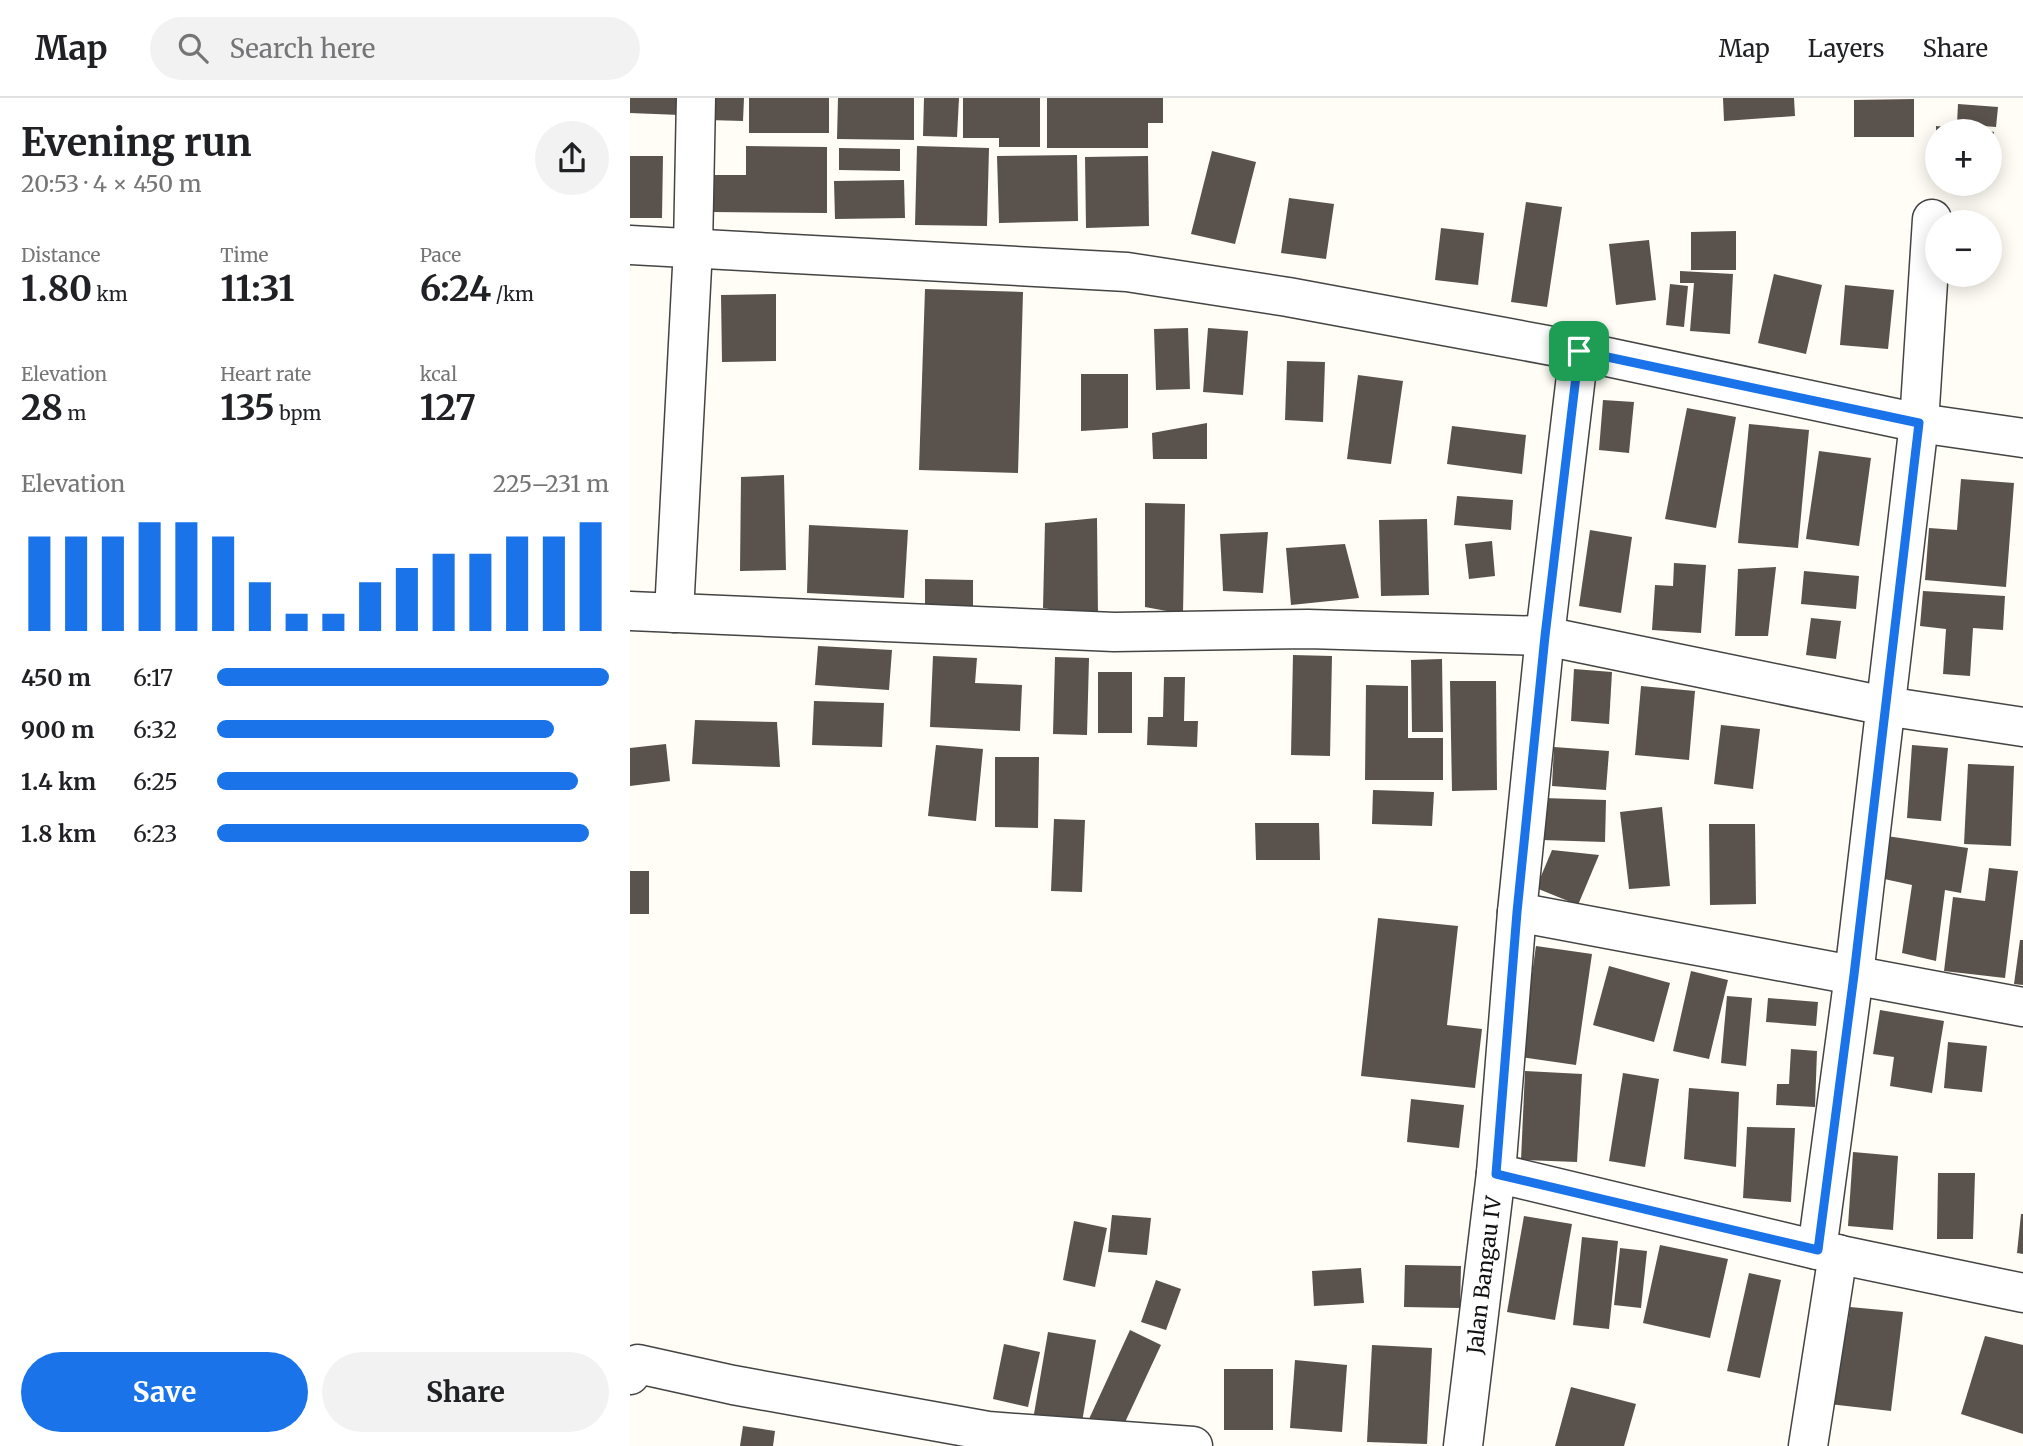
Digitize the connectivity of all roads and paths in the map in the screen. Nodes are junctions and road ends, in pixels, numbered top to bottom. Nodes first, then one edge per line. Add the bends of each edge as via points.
1 (696, 98) edge
2 (630, 245) edge
3 (693, 248) junction
4 (1927, 287) edge
5 (1579, 351) junction
6 (1919, 423) junction
7 (2023, 438) edge
8 (630, 611) edge
9 (674, 612) junction
10 (1545, 636) junction
11 (1885, 706) junction
12 (2023, 727) edge
13 (1517, 912) junction
14 (1854, 975) junction
15 (2023, 1007) edge
16 (1496, 1174) junction
17 (1828, 1252) junction
18 (2023, 1293) edge
19 (633, 1358) edge
20 (1193, 1446) edge
21 (1463, 1446) edge
22 (1808, 1446) edge

1 - 3 street
2 - 3 street
3 - 5 street via 1127,272
3 - 9 street
4 - 6 street
5 - 6 street
5 - 10 street, Jalan Bangau IV
6 - 7 street
6 - 11 street
8 - 9 street
9 - 10 street via 1114,632 1308,629
10 - 11 street
10 - 13 street, Jalan Bangau IV
11 - 12 street
11 - 14 street
13 - 14 street
13 - 16 street, Jalan Bangau IV
14 - 15 street
14 - 17 street
16 - 17 street
16 - 21 street, Jalan Bangau IV
17 - 18 street
17 - 22 street
19 - 20 street via 733,1385 988,1431

